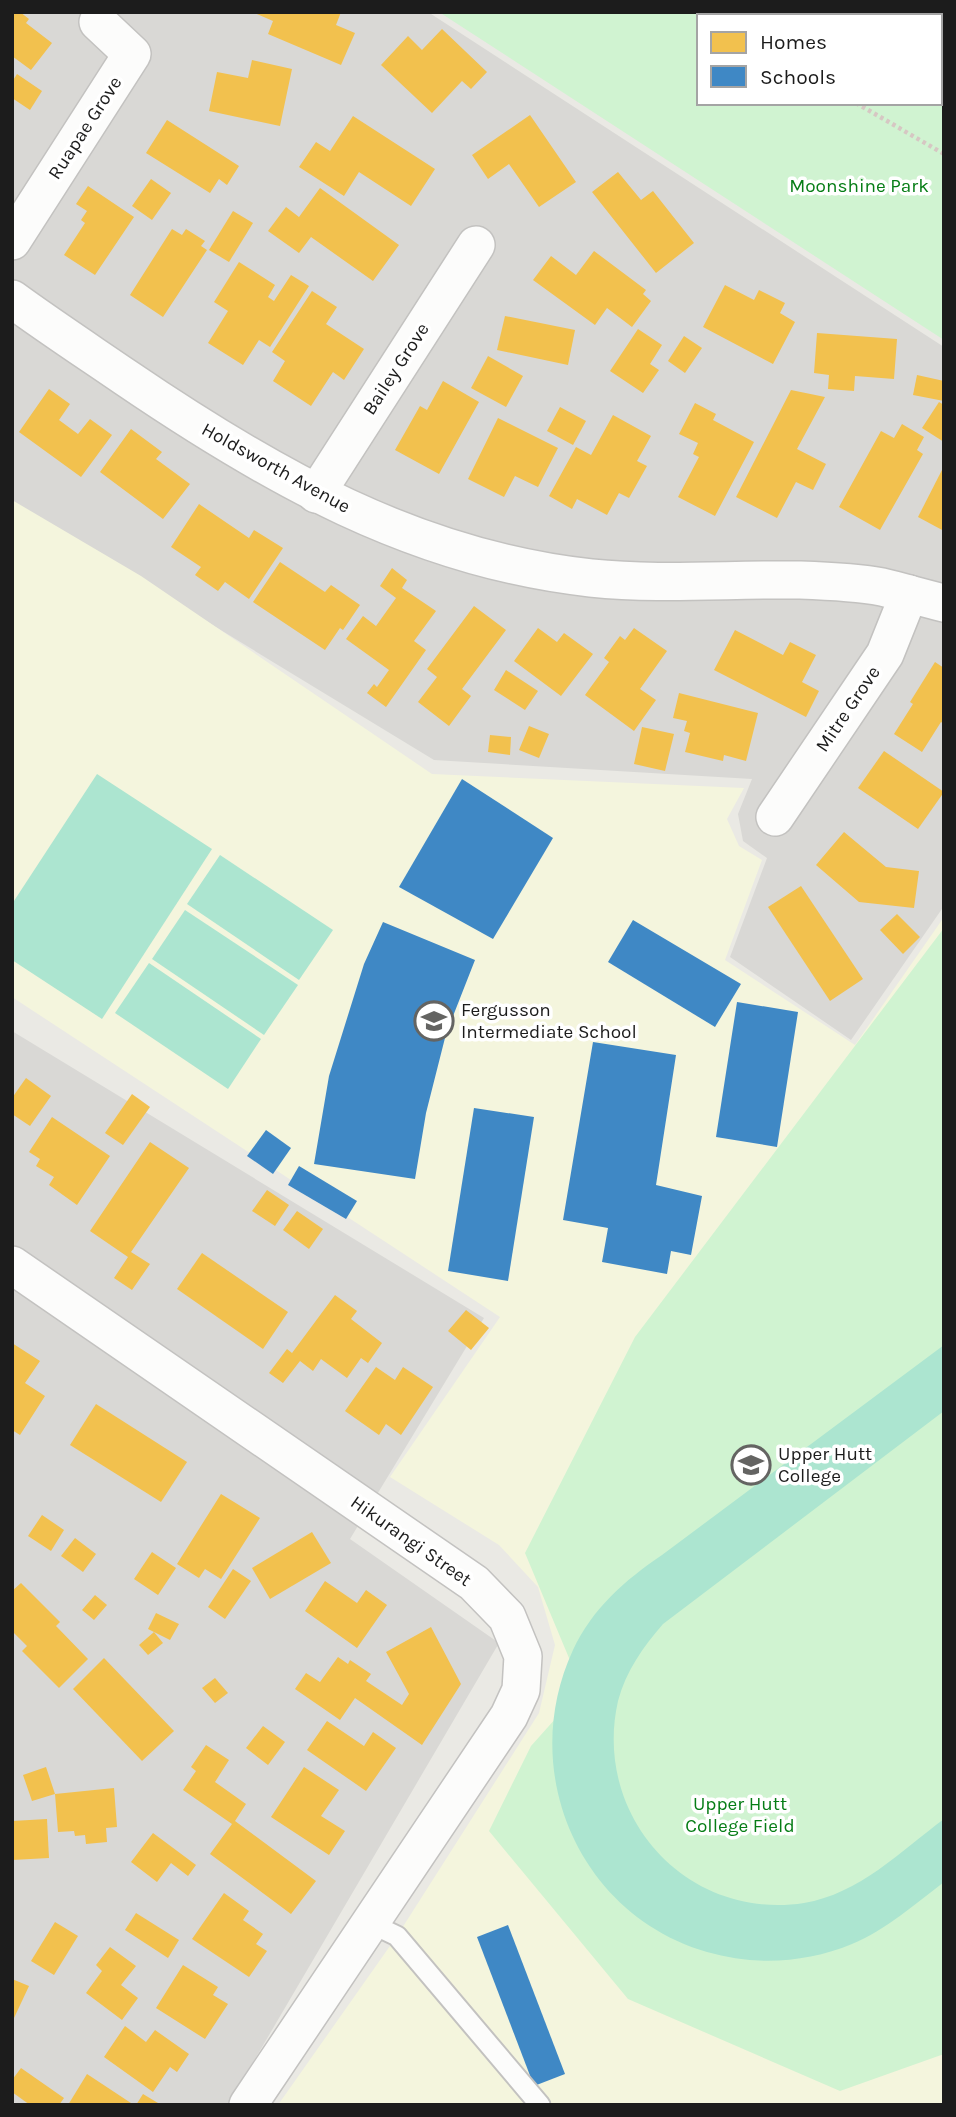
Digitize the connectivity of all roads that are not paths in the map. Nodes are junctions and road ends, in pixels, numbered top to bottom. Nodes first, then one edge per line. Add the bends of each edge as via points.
1 (99, 22) dead end
2 (12, 241) edge
3 (476, 244) dead end
4 (12, 299) edge
5 (316, 494) junction
6 (926, 598) edge
7 (775, 817) dead end
8 (12, 1265) edge
9 (370, 1923) junction
10 (248, 2105) edge
11 (540, 2105) edge

1 - 2 street, Ruapae Grove via 132,54
3 - 5 street, Bailey Grove
4 - 5 street, Holdsworth Avenue via 190,421
5 - 6 street, Holdsworth Avenue via 462,552 552,573 673,582 820,581 881,587
6 - 7 street, Mitre Grove
8 - 9 street, Hikurangi Street via 474,1583 507,1617 523,1656 521,1690 509,1716
9 - 10 street, Hikurangi Street
9 - 11 lane via 397,1936

